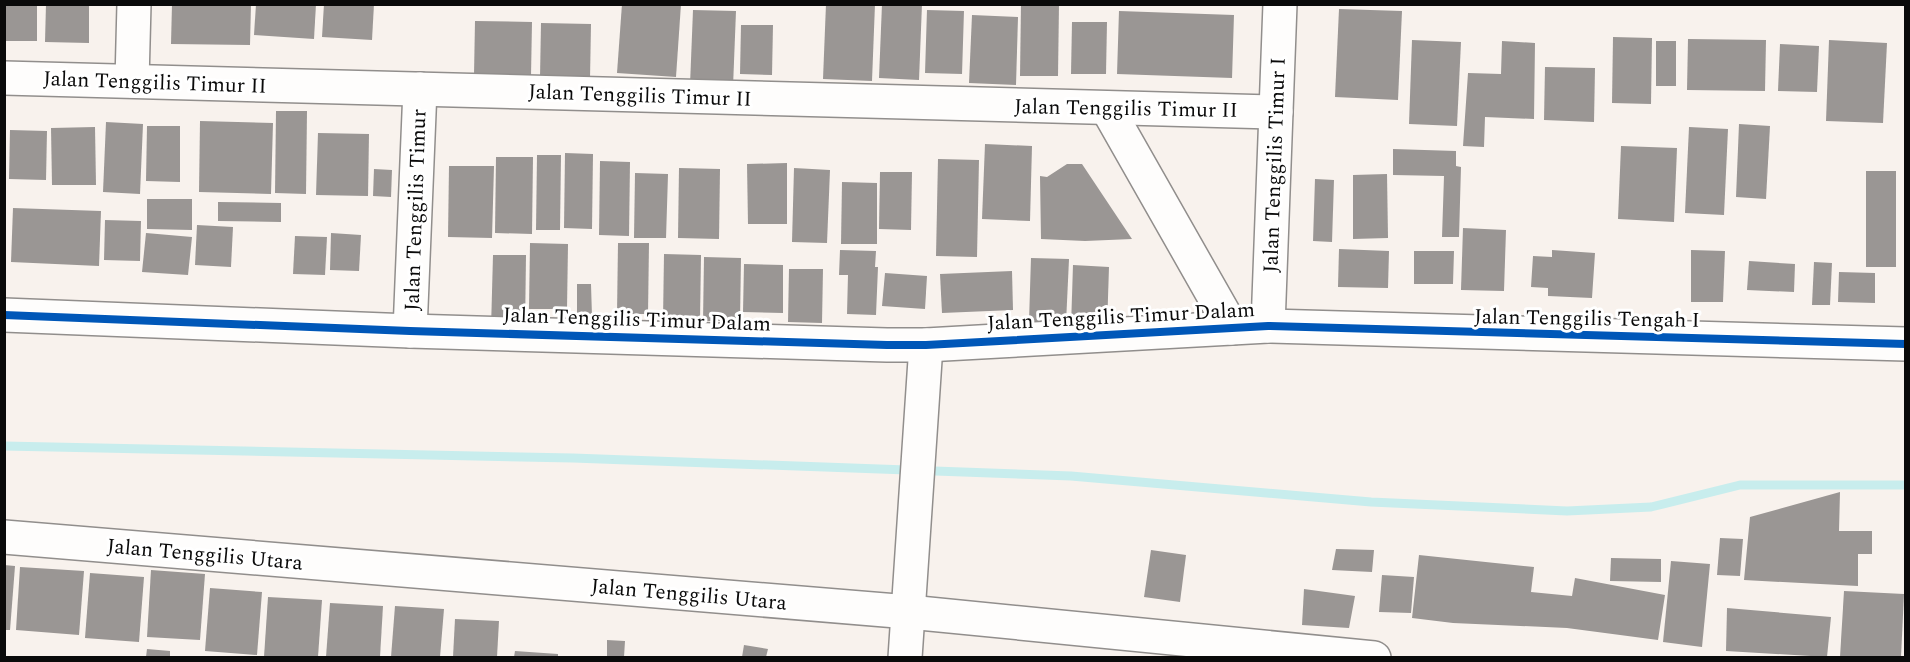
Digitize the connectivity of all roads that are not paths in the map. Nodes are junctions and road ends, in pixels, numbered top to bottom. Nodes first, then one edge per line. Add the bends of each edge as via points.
1 (134, 4) edge
2 (1280, 4) edge
3 (4, 78) edge
4 (132, 81) junction
5 (420, 89) junction
6 (1107, 108) junction
7 (1276, 112) junction
8 (4, 315) edge
9 (1268, 326) junction
10 (1232, 328) junction
11 (410, 331) junction
12 (1905, 344) edge
13 (926, 345) junction
14 (4, 537) edge
15 (909, 612) junction
16 (1218, 650) edge
17 (905, 657) edge
18 (1374, 657) edge

1 - 4 street
2 - 7 street, Jalan Tenggilis Timur I
3 - 4 street, Jalan Tenggilis Timur II
4 - 5 street, Jalan Tenggilis Timur II
5 - 6 street, Jalan Tenggilis Timur II
5 - 11 street, Jalan Tenggilis Timur
6 - 7 street, Jalan Tenggilis Timur II
6 - 10 street
7 - 9 street, Jalan Tenggilis Timur I
8 - 11 street, Jalan Tenggilis Timur Dalam
9 - 10 street, Jalan Tenggilis Timur Dalam
9 - 12 street, Jalan Tenggilis Tengah I
10 - 13 street, Jalan Tenggilis Timur Dalam
11 - 13 street, Jalan Tenggilis Timur Dalam
13 - 15 street
14 - 15 street, Jalan Tenggilis Utara
15 - 16 street, Jalan Tenggilis Utara
15 - 17 street
16 - 18 street, Jalan Tenggilis Utara

